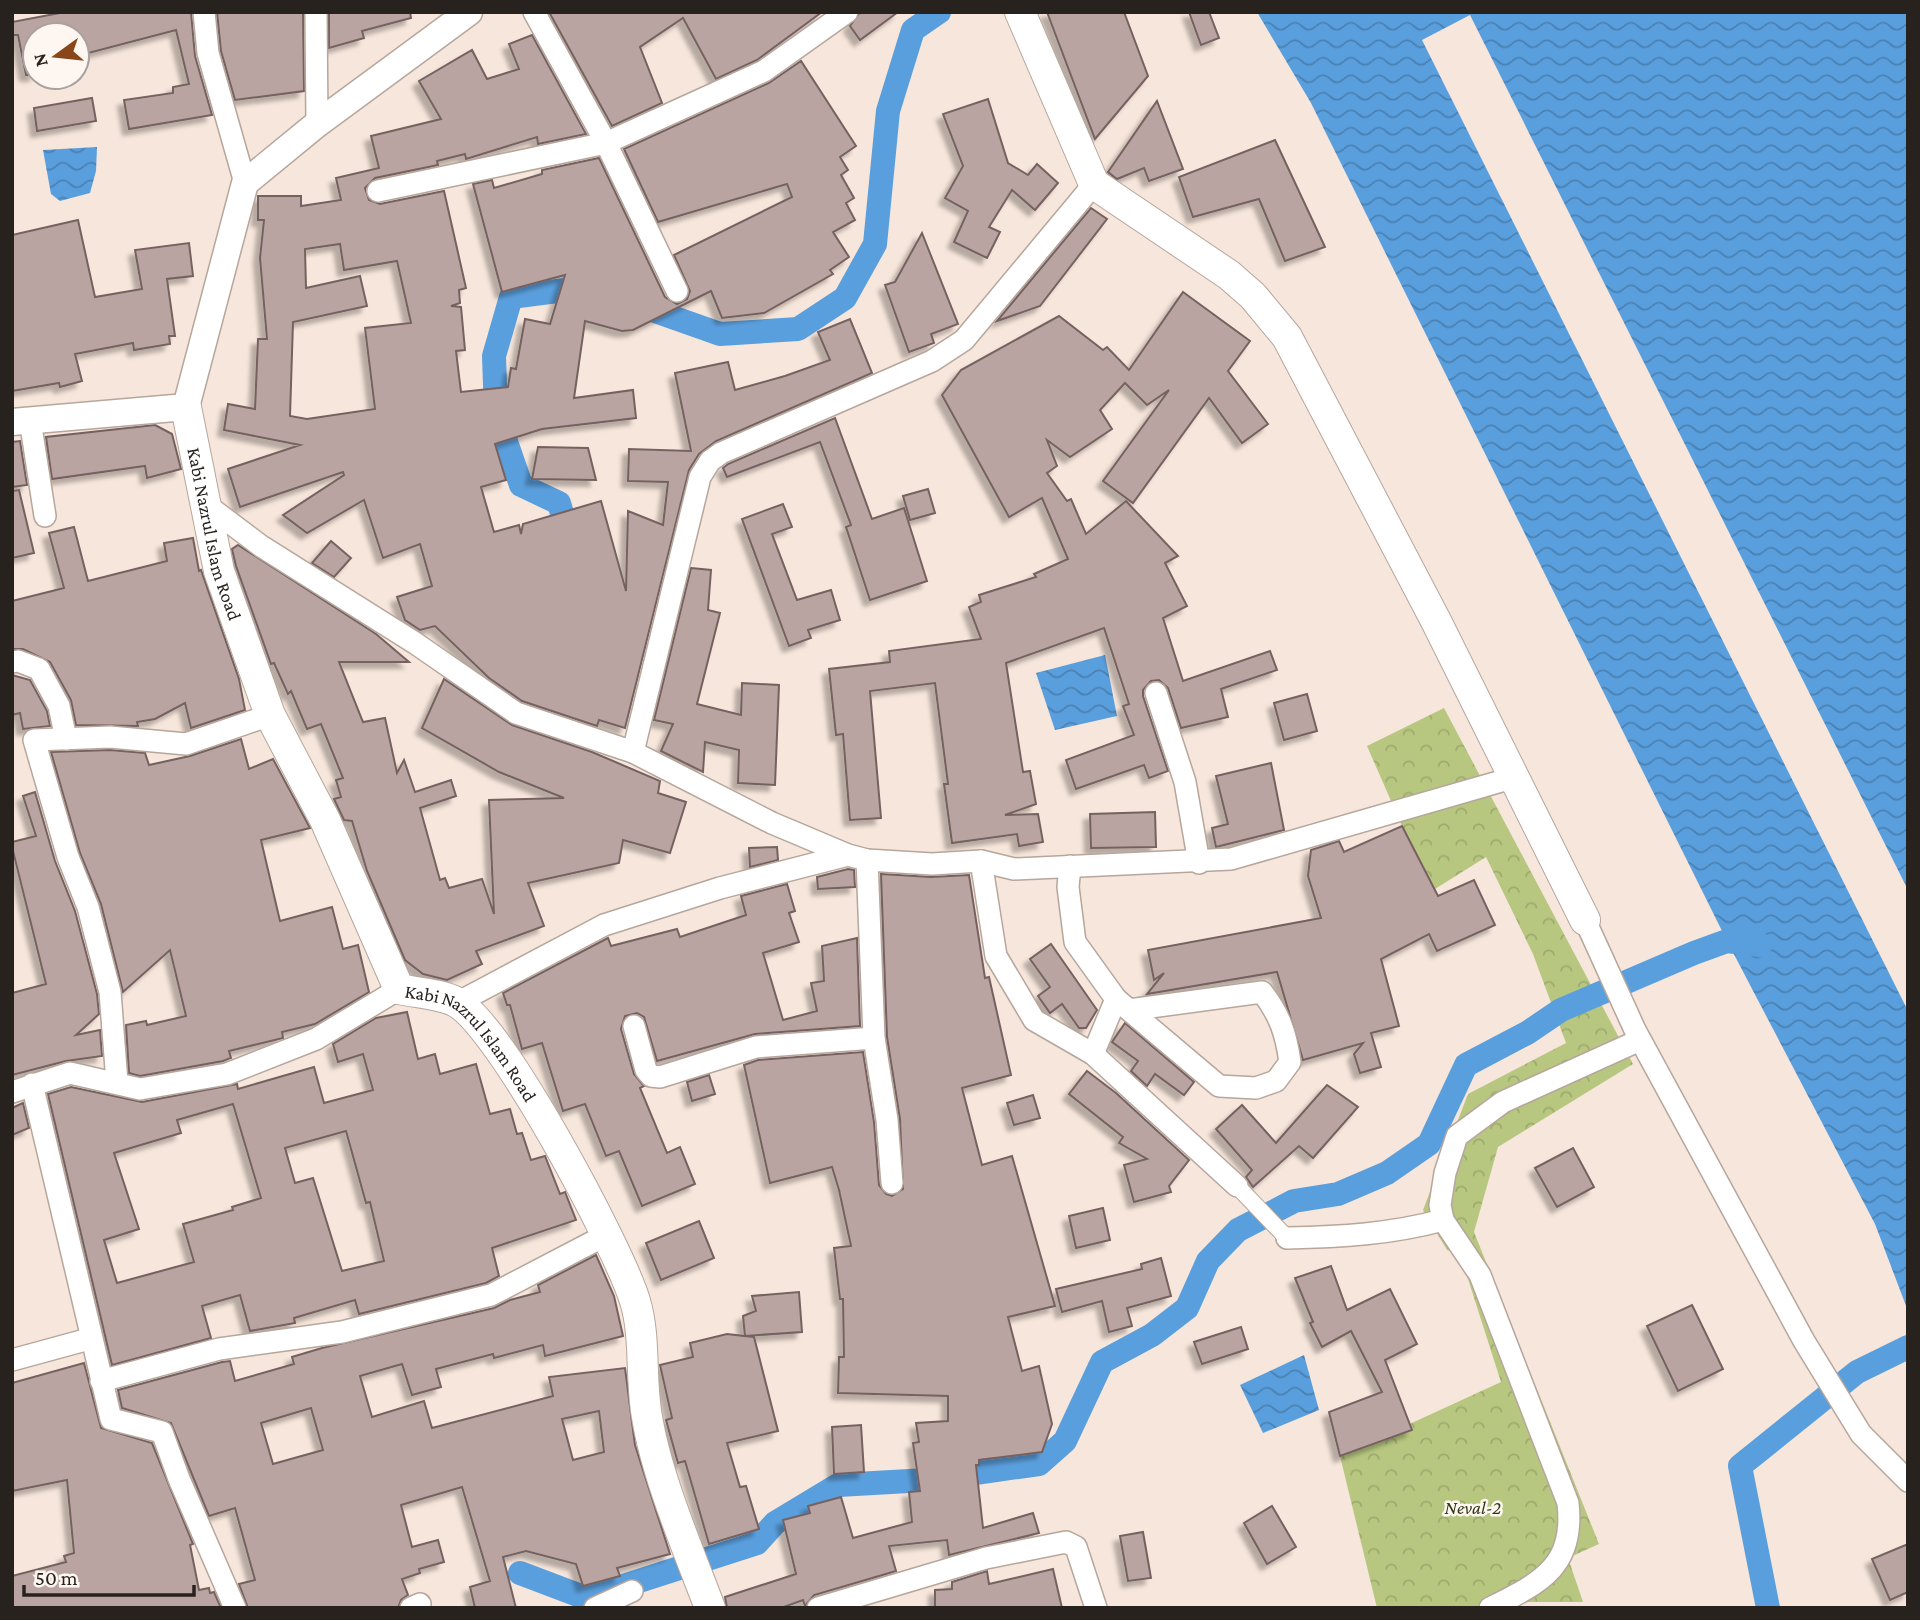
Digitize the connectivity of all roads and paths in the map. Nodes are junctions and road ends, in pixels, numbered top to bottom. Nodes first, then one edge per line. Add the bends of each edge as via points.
1 (204, 12) edge
2 (316, 12) edge
3 (469, 12) edge
4 (534, 12) edge
5 (847, 12) edge
6 (1020, 12) edge
7 (317, 124) junction
8 (606, 143) junction
9 (245, 183) junction
10 (1094, 184) junction
11 (377, 191) dead end
12 (677, 291) dead end
13 (186, 407) junction
14 (21, 421) edge
15 (204, 503) junction
16 (45, 516) dead end
17 (12, 662) edge
18 (1156, 693) dead end
19 (270, 715) junction
20 (66, 739) junction
21 (633, 752) junction
22 (1512, 778) junction
23 (858, 857) junction
24 (981, 861) junction
25 (1199, 863) junction
26 (1070, 866) junction
27 (1585, 920) joint
28 (399, 989) junction
29 (457, 1003) junction
30 (1122, 1004) junction
31 (634, 1027) dead end
32 (1637, 1035) junction
33 (874, 1038) junction
34 (1093, 1054) junction
35 (117, 1082) junction
36 (22, 1088) edge
37 (892, 1182) dead end
38 (1237, 1186) joint
39 (1443, 1220) junction
40 (608, 1234) junction
41 (1287, 1238) joint
42 (89, 1339) junction
43 (12, 1360) edge
44 (101, 1381) junction
45 (1908, 1481) edge
46 (632, 1591) dead end
47 (235, 1608) edge
48 (595, 1608) edge
49 (710, 1608) edge
50 (818, 1608) edge
51 (1096, 1608) edge
52 (1490, 1608) edge

1 - 9 street via 208,52
2 - 7 street
3 - 7 street
4 - 8 street
5 - 8 street via 764,71
6 - 10 main road
7 - 9 street
8 - 11 street
8 - 12 street
9 - 13 street
10 - 21 street via 964,340 932,361 710,461 700,477
10 - 22 main road via 1229,275 1287,338 1436,621
13 - 14 street
13 - 15 main road, Kabi Nazrul Islam Road
14 - 16 street
15 - 19 main road, Kabi Nazrul Islam Road via 219,571
15 - 21 street via 261,546 516,713
17 - 20 street via 39,669 59,706
18 - 25 street via 1185,782
19 - 20 street via 186,744 110,737
19 - 28 main road, Kabi Nazrul Islam Road via 325,820
20 - 35 street via 38,738 34,745 88,907 107,980
21 - 23 street via 772,823
22 - 25 street via 1269,849
22 - 27 main road
23 - 24 street via 932,864
23 - 29 street via 720,888 604,925
23 - 33 street
24 - 26 street via 1014,869
24 - 34 street via 996,956 1034,1020
25 - 26 street
26 - 30 street via 1074,942
27 - 32 street
28 - 29 main road, Kabi Nazrul Islam Road
28 - 35 street via 316,1039 227,1074 140,1089
29 - 40 main road, Kabi Nazrul Islam Road via 492,1040 524,1087
30 - 30 street via 1219,1086 1256,1088 1276,1081 1290,1062 1285,1030 1262,992
30 - 34 street
31 - 33 street via 646,1070 660,1077 756,1046
32 - 39 street via 1503,1102 1457,1136 1445,1173 1440,1205
32 - 45 street via 1804,1341 1861,1434
33 - 37 street
34 - 38 street
35 - 36 street via 70,1073
36 - 42 street
38 - 41 street
39 - 41 street via 1403,1231
39 - 52 street via 1480,1275 1568,1503 1570,1523 1554,1569 1538,1584
40 - 44 street via 491,1295 342,1332 219,1349
40 - 49 main road, Kabi Nazrul Islam Road via 636,1302 647,1418
42 - 43 street
42 - 44 street
44 - 47 street via 110,1419 162,1432
46 - 48 street
50 - 51 street via 986,1558 1066,1542 1076,1547

